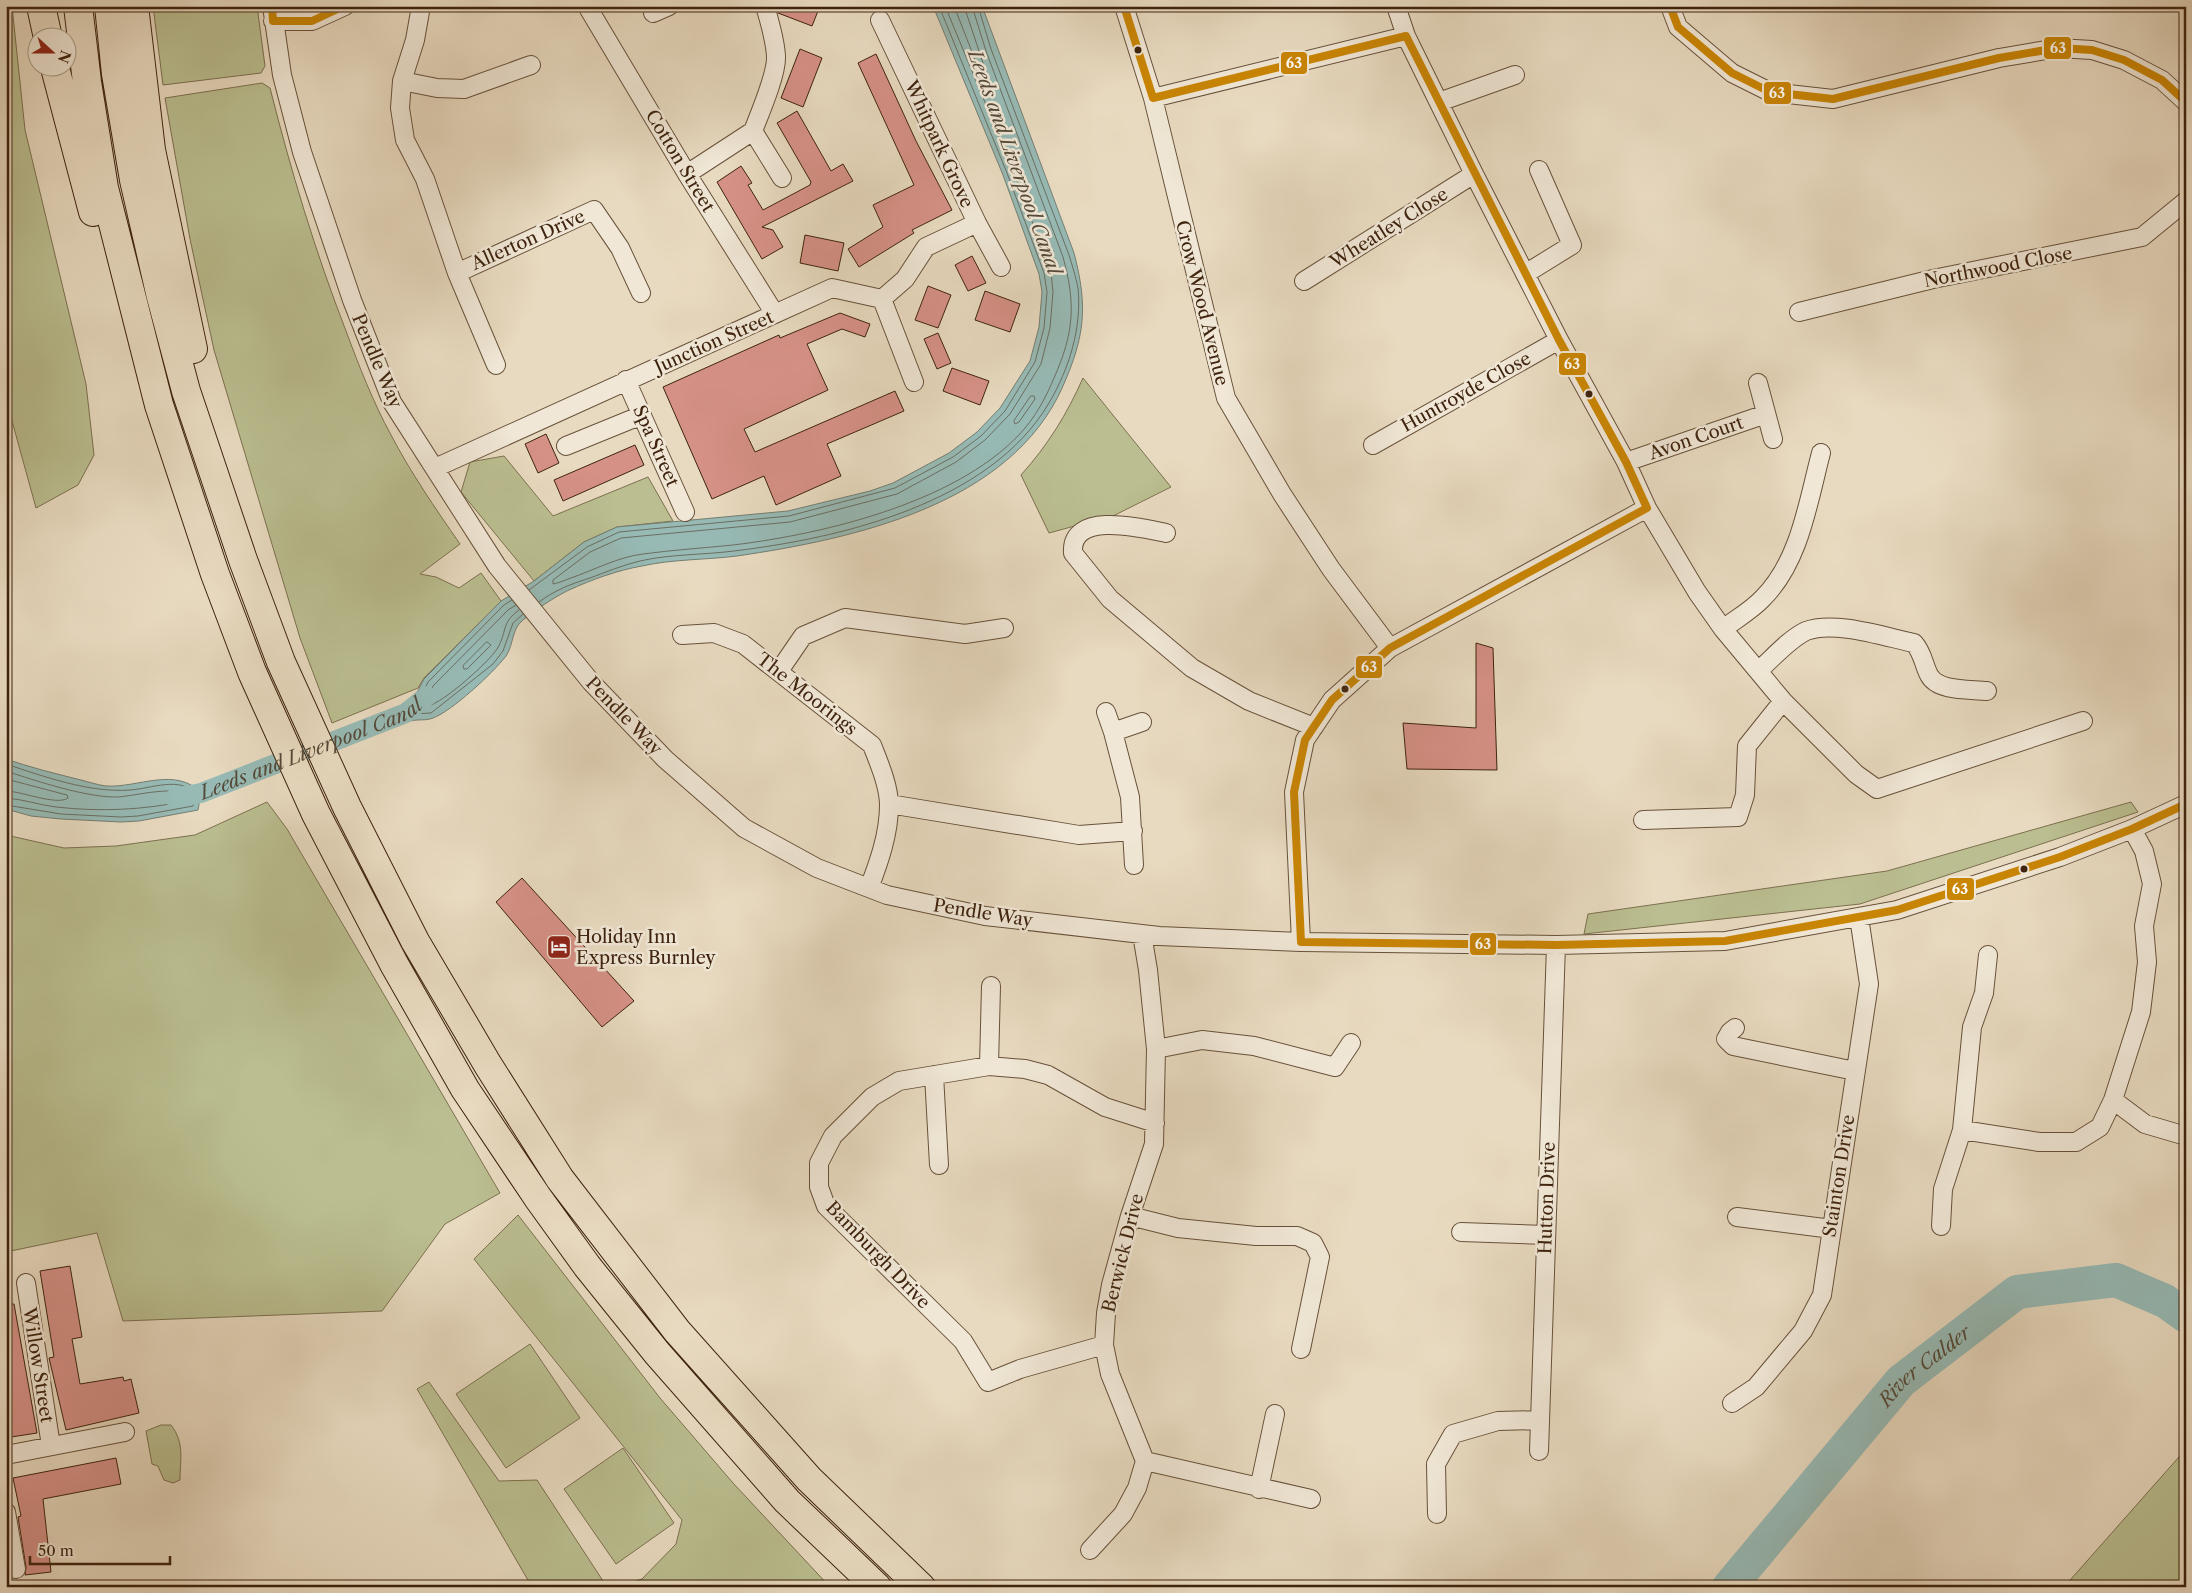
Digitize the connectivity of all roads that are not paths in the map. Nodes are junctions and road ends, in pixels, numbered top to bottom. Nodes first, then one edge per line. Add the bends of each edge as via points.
1 (41, 6) edge
2 (78, 6) edge
3 (109, 6) edge
4 (134, 6) edge
5 (345, 6) edge
6 (421, 6) edge
7 (588, 6) edge
8 (669, 6) edge
9 (765, 6) edge
10 (1124, 6) edge
11 (1396, 6) edge
12 (1670, 6) edge
13 (653, 13) dead end
14 (273, 14) edge
15 (880, 20) dead end
16 (46, 28) edge
17 (1406, 36) junction
18 (532, 65) dead end
19 (1515, 75) dead end
20 (58, 78) edge
21 (402, 81) junction
22 (1153, 98) junction
23 (1439, 102) junction
24 (2186, 102) edge
25 (753, 131) junction
26 (1539, 170) dead end
27 (687, 174) junction
28 (1474, 174) junction
29 (782, 178) dead end
30 (2186, 201) edge
31 (977, 223) junction
32 (1000, 267) dead end
33 (457, 273) junction
34 (1525, 274) junction
35 (1304, 282) dead end
36 (641, 293) dead end
37 (882, 299) junction
38 (1799, 312) dead end
39 (775, 314) junction
40 (1559, 340) junction
41 (496, 366) dead end
42 (626, 380) junction
43 (914, 382) dead end
44 (1758, 384) dead end
45 (1766, 414) junction
46 (642, 415) junction
47 (1773, 439) dead end
48 (204, 443) junction
49 (1373, 445) dead end
50 (566, 446) dead end
51 (1821, 453) dead end
52 (1626, 462) junction
53 (435, 468) junction
54 (1647, 508) junction
55 (685, 512) dead end
56 (196, 520) junction
57 (1166, 534) dead end
58 (1004, 628) dead end
59 (1723, 628) junction
60 (682, 635) dead end
61 (1390, 648) junction
62 (779, 671) junction
63 (1758, 671) junction
64 (1987, 691) dead end
65 (1783, 701) junction
66 (1106, 712) dead end
67 (2082, 721) dead end
68 (1142, 722) dead end
69 (1314, 727) junction
70 (1113, 732) junction
71 (889, 804) junction
72 (2186, 804) edge
73 (1643, 820) dead end
74 (2132, 829) junction
75 (1133, 831) junction
76 (1134, 865) dead end
77 (869, 888) junction
78 (1859, 917) junction
79 (1142, 934) junction
80 (1300, 942) junction
81 (1556, 945) junction
82 (1988, 955) dead end
83 (991, 986) dead end
84 (1735, 1028) dead end
85 (1351, 1043) dead end
86 (1156, 1049) junction
87 (989, 1066) junction
88 (1855, 1071) junction
89 (934, 1075) junction
90 (2113, 1100) junction
91 (1154, 1123) junction
92 (1962, 1130) junction
93 (2186, 1136) edge
94 (939, 1165) dead end
95 (1130, 1216) junction
96 (1737, 1217) dead end
97 (1941, 1226) dead end
98 (1832, 1229) junction
99 (1461, 1232) dead end
100 (1546, 1235) junction
101 (26, 1283) dead end
102 (1104, 1345) junction
103 (1301, 1349) dead end
104 (1732, 1403) dead end
105 (1275, 1414) dead end
106 (1540, 1420) junction
107 (125, 1432) dead end
108 (51, 1446) junction
109 (1539, 1451) dead end
110 (6, 1455) edge
111 (1145, 1461) junction
112 (1258, 1489) junction
113 (1311, 1499) dead end
114 (6, 1512) edge
115 (1437, 1514) dead end
116 (1090, 1550) dead end
117 (16, 1569) dead end
118 (877, 1587) edge
119 (921, 1587) edge

1 - 16 highway
2 - 56 highway via 104,188 158,405
3 - 48 highway via 116,74 134,180 163,306
4 - 48 highway via 151,150 198,370
5 - 14 street via 312,21
6 - 21 street, Allerton Drive via 416,40
7 - 27 street, Cotton Street
8 - 13 street
9 - 25 street via 776,58
10 - 22 street, Crow Wood Avenue
11 - 17 street
12 - 24 street via 1678,27 1732,73 1770,92 1834,99 2000,58 2058,48 2092,50 2124,60 2162,80
14 - 53 street, Pendle Way via 282,75 302,152 352,300 392,402
15 - 31 street, Whitpark Grove
17 - 22 street
17 - 23 street
18 - 21 street via 464,89
19 - 23 street
20 - 56 highway via 136,380 167,468
21 - 33 street, Allerton Drive via 400,108 404,140 425,179
22 - 61 street, Crow Wood Avenue via 1226,398 1282,494 1331,569
23 - 28 street
25 - 27 street
25 - 29 street
26 - 34 street via 1572,245
27 - 39 street, Cotton Street
28 - 34 street
28 - 35 street, Wheatley Close
30 - 38 street, Northwood Close via 2142,237 1933,279
31 - 32 street, Whitpark Grove
31 - 37 street via 926,247 905,279
33 - 36 street, Allerton Drive via 594,210 620,248
33 - 41 street, Allerton Drive
34 - 40 street
37 - 39 street, Junction Street via 832,288
37 - 43 street
39 - 42 street, Junction Street
40 - 49 street, Huntroyde Close
40 - 52 street
42 - 46 street, Spa Street
42 - 53 street, Junction Street
44 - 45 street, Avon Court
45 - 47 street, Avon Court
45 - 52 street, Avon Court
46 - 50 street
46 - 55 street, Spa Street
48 - 119 highway via 243,560 282,662 347,807 415,941 488,1065 560,1179 677,1331 809,1479
51 - 59 street via 1799,536 1786,566 1763,598
52 - 54 street
53 - 77 street, Pendle Way via 498,566 549,631 590,682 665,759 744,828 817,868
54 - 59 street via 1697,592
54 - 61 street
56 - 118 highway via 252,672 316,814 394,964 465,1089 565,1236 658,1353 787,1501
57 - 69 street via 1129,526 1090,528 1076,537 1072,545 1073,554 1110,599 1192,668 1249,701
58 - 62 street via 965,634 845,618 803,636
59 - 63 street
60 - 62 street, The Moorings via 714,634 743,644
61 - 69 street via 1332,700
62 - 71 street, The Moorings via 872,745
63 - 64 street via 1805,632 1823,628 1844,629 1914,643 1934,683
63 - 65 street
65 - 67 street via 1856,774 1878,789
65 - 73 street via 1747,746 1745,794 1738,817
66 - 70 street
68 - 70 street
69 - 80 street via 1305,740 1294,792
70 - 75 street via 1127,781
71 - 75 street via 1079,835
71 - 77 street, The Moorings via 882,854
72 - 74 street, Pendle Way
74 - 78 street, Pendle Way via 1962,890 1897,910
74 - 90 street via 2144,851 2152,884 2144,926 2147,962 2141,1012
75 - 76 street
77 - 79 street, Pendle Way via 887,895 985,916
78 - 81 street, Pendle Way via 1725,941
78 - 88 street, Stainton Drive via 1869,984
79 - 80 street, Pendle Way
79 - 86 street, Berwick Drive
80 - 81 street, Pendle Way
81 - 100 street, Hutton Drive
82 - 92 street via 1984,993 1972,1027 1968,1053
83 - 87 street
84 - 88 street via 1726,1040 1733,1046
85 - 86 street via 1335,1067 1254,1046 1202,1040
86 - 91 street, Berwick Drive
87 - 89 street, Bamburgh Drive
87 - 91 street, Bamburgh Drive via 1048,1075 1105,1106
88 - 98 street, Stainton Drive
89 - 94 street
89 - 102 street, Bamburgh Drive via 899,1081 872,1097 833,1136 818,1163 819,1187 826,1206 963,1341 988,1382 1020,1369
90 - 92 street via 2100,1127 2076,1142 2039,1142
90 - 93 street via 2145,1124
91 - 95 street, Berwick Drive via 1154,1144
92 - 97 street via 1943,1189
95 - 102 street, Berwick Drive via 1111,1285
95 - 103 street via 1178,1228 1256,1236 1297,1236 1313,1242 1320,1258
96 - 98 street
98 - 104 street, Stainton Drive via 1822,1294 1803,1331 1756,1387
99 - 100 street
100 - 106 street, Hutton Drive
101 - 108 street, Willow Street
102 - 111 street, Berwick Drive via 1110,1374
105 - 112 street
106 - 109 street, Hutton Drive
106 - 115 street via 1498,1421 1453,1434 1436,1464
107 - 108 street
108 - 110 street
111 - 112 street
111 - 116 street via 1137,1488 1123,1514
112 - 113 street
114 - 117 street

